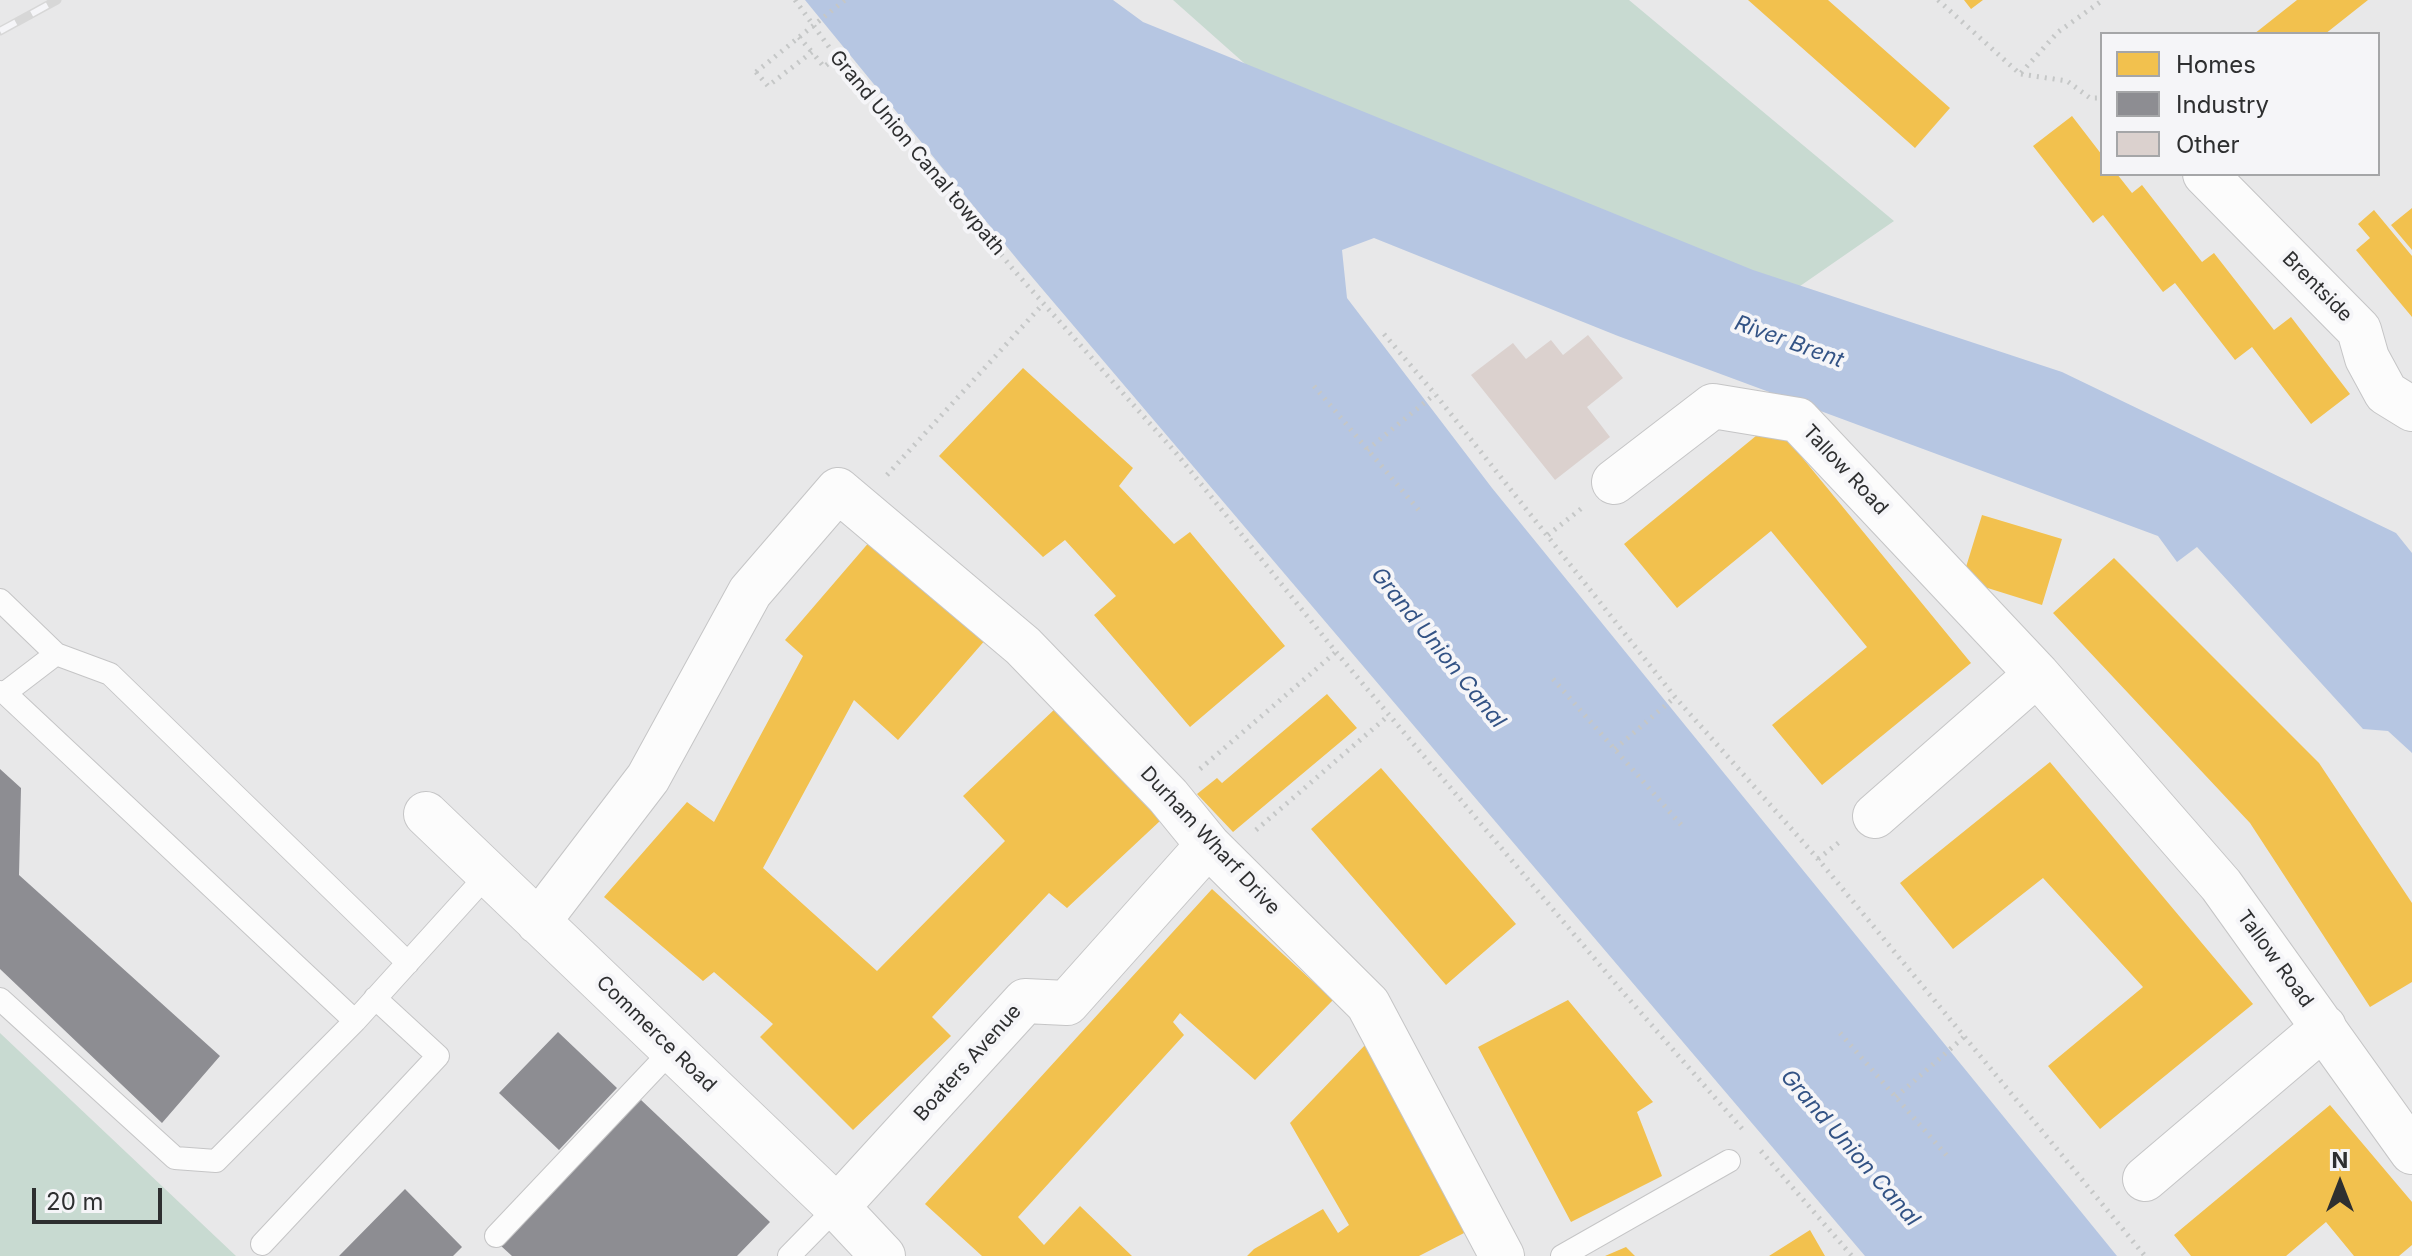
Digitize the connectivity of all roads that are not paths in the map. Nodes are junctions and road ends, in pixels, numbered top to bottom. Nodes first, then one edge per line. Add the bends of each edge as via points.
1 (2207, 176) edge
2 (2412, 409) edge
3 (1614, 482) dead end
4 (0, 600) edge
5 (56, 654) junction
6 (2037, 674) junction
7 (2, 692) edge
8 (426, 814) dead end
9 (1875, 816) dead end
10 (1215, 852) junction
11 (488, 874) junction
12 (538, 922) junction
13 (408, 963) junction
14 (375, 998) junction
15 (0, 999) edge
16 (355, 1021) junction
17 (2324, 1027) junction
18 (672, 1050) junction
19 (2412, 1152) edge
20 (1729, 1161) dead end
21 (2145, 1179) dead end
22 (837, 1207) junction
23 (496, 1236) dead end
24 (262, 1244) dead end
25 (789, 1256) edge
26 (883, 1256) edge
27 (1502, 1256) edge
28 (1562, 1256) edge

1 - 2 street, Brentside via 2359,330 2386,393
3 - 6 street, Tallow Road via 1713,406 1798,420
4 - 5 lane
5 - 7 lane
5 - 13 lane via 110,674
6 - 9 street
6 - 17 street, Tallow Road via 2221,885
7 - 16 lane
8 - 11 street, Commerce Road
10 - 12 street, Durham Wharf Drive via 1023,646 848,498 750,592 648,778
10 - 22 street, Boaters Avenue via 1067,1003 1025,1001
10 - 27 street, Durham Wharf Drive via 1368,1004
11 - 12 street, Commerce Road
11 - 13 lane
12 - 18 street, Commerce Road
13 - 14 lane
14 - 16 lane
14 - 24 lane via 438,1056
15 - 16 lane via 175,1158 216,1161
17 - 19 street, Tallow Road
17 - 21 street, Tallow Road
18 - 22 street, Commerce Road
18 - 23 lane
20 - 28 lane
22 - 25 lane
22 - 26 street, Commerce Road

